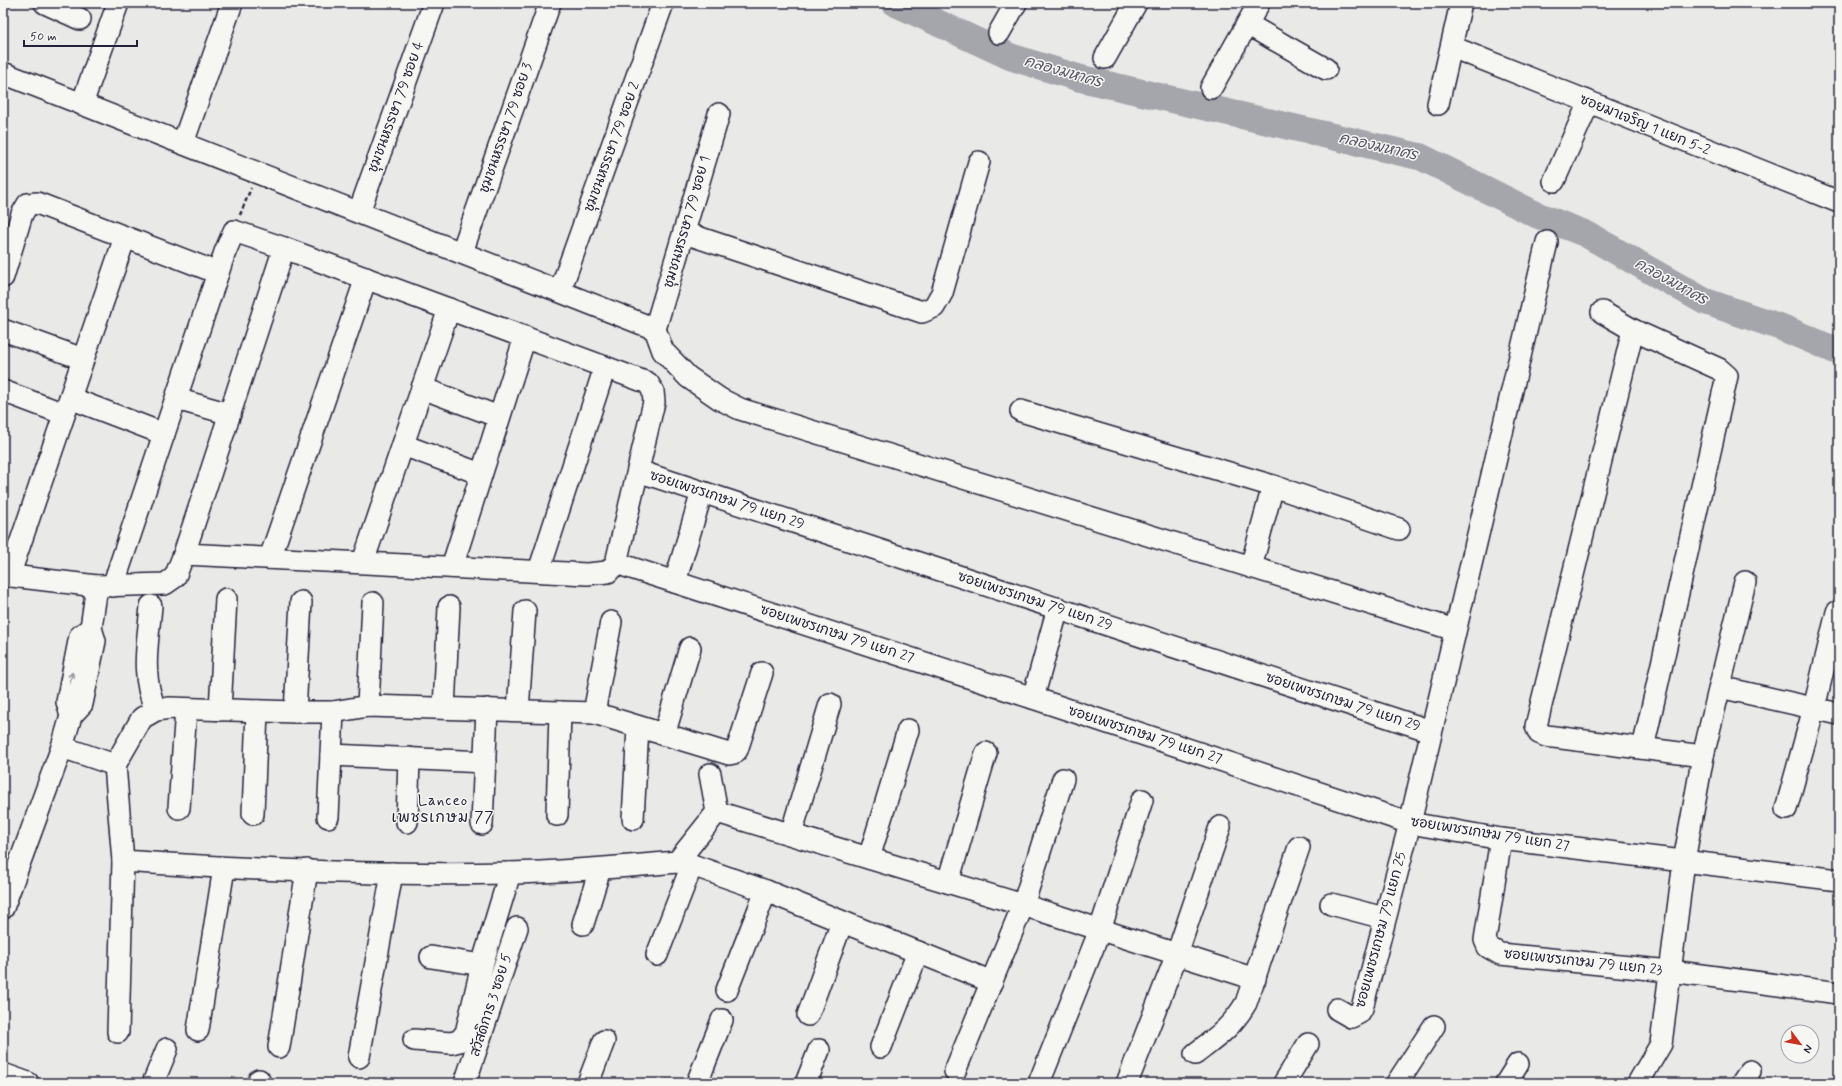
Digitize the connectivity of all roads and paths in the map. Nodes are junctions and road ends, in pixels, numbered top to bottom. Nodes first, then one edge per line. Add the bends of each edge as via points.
1 (45, 3) edge
2 (118, 3) edge
3 (232, 3) edge
4 (434, 3) edge
5 (550, 3) edge
6 (663, 3) edge
7 (1016, 3) edge
8 (1136, 3) edge
9 (1258, 3) edge
10 (1461, 3) edge
11 (80, 19) dead end
12 (1247, 24) junction
13 (999, 33) dead end
14 (1452, 47) junction
15 (1105, 58) dead end
16 (1326, 69) dead end
17 (3, 73) edge
18 (1211, 88) dead end
19 (1589, 102) junction
20 (82, 104) junction
21 (1438, 104) dead end
22 (718, 114) dead end
23 (183, 143) junction
24 (980, 162) dead end
25 (257, 172) junction
26 (1554, 181) dead end
27 (1839, 202) edge
28 (359, 212) junction
29 (234, 231) junction
30 (685, 232) junction
31 (124, 237) junction
32 (1547, 242) dead end
33 (284, 248) junction
34 (462, 252) junction
35 (218, 272) junction
36 (3, 277) edge
37 (366, 278) junction
38 (560, 291) junction
39 (448, 309) junction
40 (1602, 312) dead end
41 (655, 329) junction
42 (3, 330) edge
43 (1633, 330) junction
44 (525, 337) junction
45 (83, 359) junction
46 (605, 367) junction
47 (422, 388) junction
48 (3, 391) edge
49 (176, 399) junction
50 (67, 406) junction
51 (1021, 411) dead end
52 (230, 414) junction
53 (499, 417) junction
54 (164, 434) junction
55 (403, 445) junction
56 (638, 471) junction
57 (481, 474) junction
58 (1273, 486) junction
59 (702, 492) junction
60 (1399, 529) dead end
61 (184, 554) junction
62 (270, 558) junction
63 (363, 562) junction
64 (616, 563) junction
65 (452, 567) junction
66 (1251, 567) junction
67 (539, 571) junction
68 (6, 575) edge
69 (675, 582) junction
70 (1745, 582) dead end
71 (105, 586) junction
72 (226, 599) dead end
73 (302, 602) dead end
74 (373, 604) dead end
75 (151, 606) dead end
76 (449, 607) dead end
77 (1058, 608) junction
78 (525, 611) dead end
79 (1837, 612) dead end
80 (611, 622) dead end
81 (1455, 630) junction
82 (690, 648) dead end
83 (762, 673) dead end
84 (1720, 687) junction
85 (1033, 698) junction
86 (830, 704) dead end
87 (368, 706) junction
88 (444, 708) junction
89 (1814, 708) junction
90 (186, 709) junction
91 (487, 709) junction
92 (156, 710) junction
93 (220, 710) junction
94 (518, 710) junction
95 (257, 711) junction
96 (295, 712) junction
97 (333, 712) junction
98 (560, 712) junction
99 (594, 713) junction
100 (1839, 714) edge
101 (638, 727) junction
102 (908, 730) dead end
103 (1431, 731) junction
104 (664, 735) junction
105 (62, 747) junction
106 (1643, 748) junction
107 (986, 753) dead end
108 (331, 755) junction
109 (1703, 756) junction
110 (409, 758) junction
111 (485, 762) junction
112 (115, 765) junction
113 (710, 774) dead end
114 (1064, 779) dead end
115 (1142, 800) dead end
116 (179, 808) dead end
117 (1786, 809) dead end
118 (716, 812) junction
119 (253, 814) dead end
120 (557, 815) dead end
121 (328, 817) dead end
122 (633, 819) dead end
123 (406, 822) dead end
124 (1410, 823) junction
125 (482, 824) dead end
126 (1220, 827) dead end
127 (791, 834) junction
128 (1501, 838) junction
129 (1299, 847) dead end
130 (869, 858) junction
131 (123, 860) junction
132 (1684, 861) junction
133 (684, 863) junction
134 (224, 868) junction
135 (600, 869) junction
136 (307, 870) junction
137 (392, 873) junction
138 (510, 873) junction
139 (1839, 880) edge
140 (948, 882) junction
141 (766, 891) junction
142 (1331, 904) dead end
143 (1023, 905) junction
144 (3, 908) edge
145 (1384, 918) junction
146 (842, 922) junction
147 (583, 924) dead end
148 (517, 928) dead end
149 (1100, 930) junction
150 (918, 952) junction
151 (1177, 954) junction
152 (657, 955) dead end
153 (431, 957) dead end
154 (482, 964) junction
155 (1670, 971) junction
156 (1254, 979) junction
157 (992, 982) junction
158 (727, 990) dead end
159 (1839, 993) edge
160 (1337, 1009) dead end
161 (808, 1015) dead end
162 (722, 1020) dead end
163 (1434, 1026) dead end
164 (198, 1030) dead end
165 (118, 1032) dead end
166 (414, 1040) dead end
167 (604, 1041) dead end
168 (1308, 1044) dead end
169 (278, 1047) dead end
170 (881, 1047) dead end
171 (167, 1049) dead end
172 (819, 1050) dead end
173 (1195, 1054) dead end
174 (359, 1057) dead end
175 (1518, 1064) dead end
176 (955, 1071) dead end
177 (3, 1074) edge
178 (28, 1083) edge
179 (153, 1083) edge
180 (465, 1083) edge
181 (588, 1083) edge
182 (697, 1083) edge
183 (806, 1083) edge
184 (1039, 1083) edge
185 (1127, 1083) edge
186 (1284, 1083) edge
187 (1397, 1083) edge
188 (1506, 1083) edge
189 (1638, 1083) edge

1 - 11 street
2 - 20 street
3 - 23 street
4 - 28 street, ชุมชนหรรษา 79 ซอย 4
5 - 34 street, ชุมชนหรรษา 79 ซอย 3
6 - 38 street, ชุมชนหรรษา 79 ซอย 2
7 - 13 street
8 - 15 street
9 - 12 street
10 - 14 street
12 - 16 street
12 - 18 street
14 - 19 street, ซอยมาเจริญ 1 แยก 5-2
14 - 21 street
17 - 20 street
19 - 26 street
19 - 27 street, ซอยมาเจริญ 1 แยก 5-2
20 - 23 street
22 - 30 street, ชุมชนหรรษา 79 ซอย 1
23 - 25 street
24 - 30 street via 942,293 934,306 922,312
25 - 28 street
25 - 29 path
28 - 34 street
29 - 33 street
29 - 35 street
30 - 41 street, ชุมชนหรรษา 79 ซอย 1
31 - 35 street
31 - 36 street via 37,203 28,204 22,214
31 - 45 street
32 - 81 street, ซอยเพชรเกษม 79 แยก 25
33 - 37 street
33 - 52 street
34 - 38 street
35 - 49 street
37 - 39 street
37 - 62 street
38 - 41 street
39 - 44 street
39 - 47 street
40 - 43 street
41 - 66 street via 663,351 688,377 740,409
42 - 45 street
43 - 106 street via 1719,369 1727,376
43 - 106 street via 1536,726 1539,733 1546,736
44 - 46 street
44 - 53 street
45 - 50 street
46 - 56 street via 648,383 653,391 654,402
46 - 67 street
47 - 53 street
47 - 55 street
48 - 50 street
49 - 52 street
49 - 54 street
50 - 54 street
50 - 68 street
51 - 58 street
52 - 61 street
53 - 57 street
54 - 71 street
55 - 57 street
55 - 63 street
56 - 59 street, ซอยเพชรเกษม 79 แยก 29
56 - 64 street
57 - 65 street
58 - 60 street
58 - 66 street
59 - 69 street
59 - 77 street, ซอยเพชรเกษม 79 แยก 29
61 - 62 street
61 - 71 street via 175,577 165,584
62 - 63 street
63 - 65 street
64 - 67 street via 608,572 587,574
64 - 69 street, ซอยเพชรเกษม 79 แยก 27
65 - 67 street
66 - 81 street
68 - 71 street
69 - 85 street, ซอยเพชรเกษม 79 แยก 27
70 - 84 street
71 - 105 street via 91,628 95,641 82,704 71,716
72 - 93 street
73 - 96 street
74 - 87 street
75 - 92 street via 145,668 148,694
76 - 88 street
77 - 85 street
77 - 103 street, ซอยเพชรเกษม 79 แยก 29
78 - 94 street
79 - 89 street
80 - 99 street
81 - 103 street, ซอยเพชรเกษม 79 แยก 25
82 - 104 street
83 - 104 street via 734,753 729,754
84 - 89 street
84 - 109 street
85 - 124 street, ซอยเพชรเกษม 79 แยก 27
86 - 127 street
87 - 88 street
87 - 97 street
88 - 91 street
89 - 100 street
89 - 117 street
90 - 92 street
90 - 93 street
90 - 116 street
91 - 94 street
91 - 111 street
92 - 112 street via 142,718
93 - 95 street
94 - 98 street
95 - 96 street
95 - 119 street
96 - 97 street
97 - 108 street
98 - 99 street
98 - 120 street
99 - 101 street
101 - 104 street
101 - 122 street
102 - 130 street
103 - 124 street, ซอยเพชรเกษม 79 แยก 25
105 - 112 street
105 - 144 street
106 - 109 street
107 - 140 street
108 - 110 street
108 - 121 street
109 - 132 street
110 - 111 street
110 - 123 street
111 - 125 street
112 - 131 street
113 - 118 street
114 - 143 street
115 - 149 street
118 - 127 street
118 - 133 street
124 - 128 street, ซอยเพชรเกษม 79 แยก 27
124 - 145 street, ซอยเพชรเกษม 79 แยก 25
126 - 151 street
127 - 130 street
128 - 132 street, ซอยเพชรเกษม 79 แยก 27
128 - 155 street, ซอยเพชรเกษม 79 แยก 23 via 1485,940 1488,947 1500,954
129 - 156 street
130 - 140 street
131 - 134 street
131 - 165 street
132 - 139 street, ซอยเพชรเกษม 79 แยก 27
132 - 155 street
133 - 135 street
133 - 141 street
133 - 152 street
134 - 136 street
134 - 164 street
135 - 138 street
135 - 147 street
136 - 137 street
136 - 169 street
137 - 138 street
137 - 174 street
138 - 154 street
140 - 143 street
141 - 146 street
141 - 158 street
142 - 145 street
143 - 149 street
143 - 157 street
145 - 160 street, ซอยเพชรเกษม 79 แยก 25 via 1362,1008 1352,1017
146 - 150 street
146 - 161 street
148 - 180 street, สวัสดิการ 3 ซอย 5
149 - 151 street
149 - 184 street
150 - 157 street
150 - 170 street
151 - 156 street
151 - 185 street
153 - 154 street
154 - 166 street via 466,1033 459,1041 451,1043
155 - 159 street, ซอยเพชรเกษม 79 แยก 23
155 - 189 street via 1661,1044
156 - 173 street via 1246,1003 1237,1018
157 - 176 street
162 - 182 street
163 - 187 street
167 - 181 street
168 - 186 street
171 - 179 street
172 - 183 street
175 - 188 street
177 - 178 street

